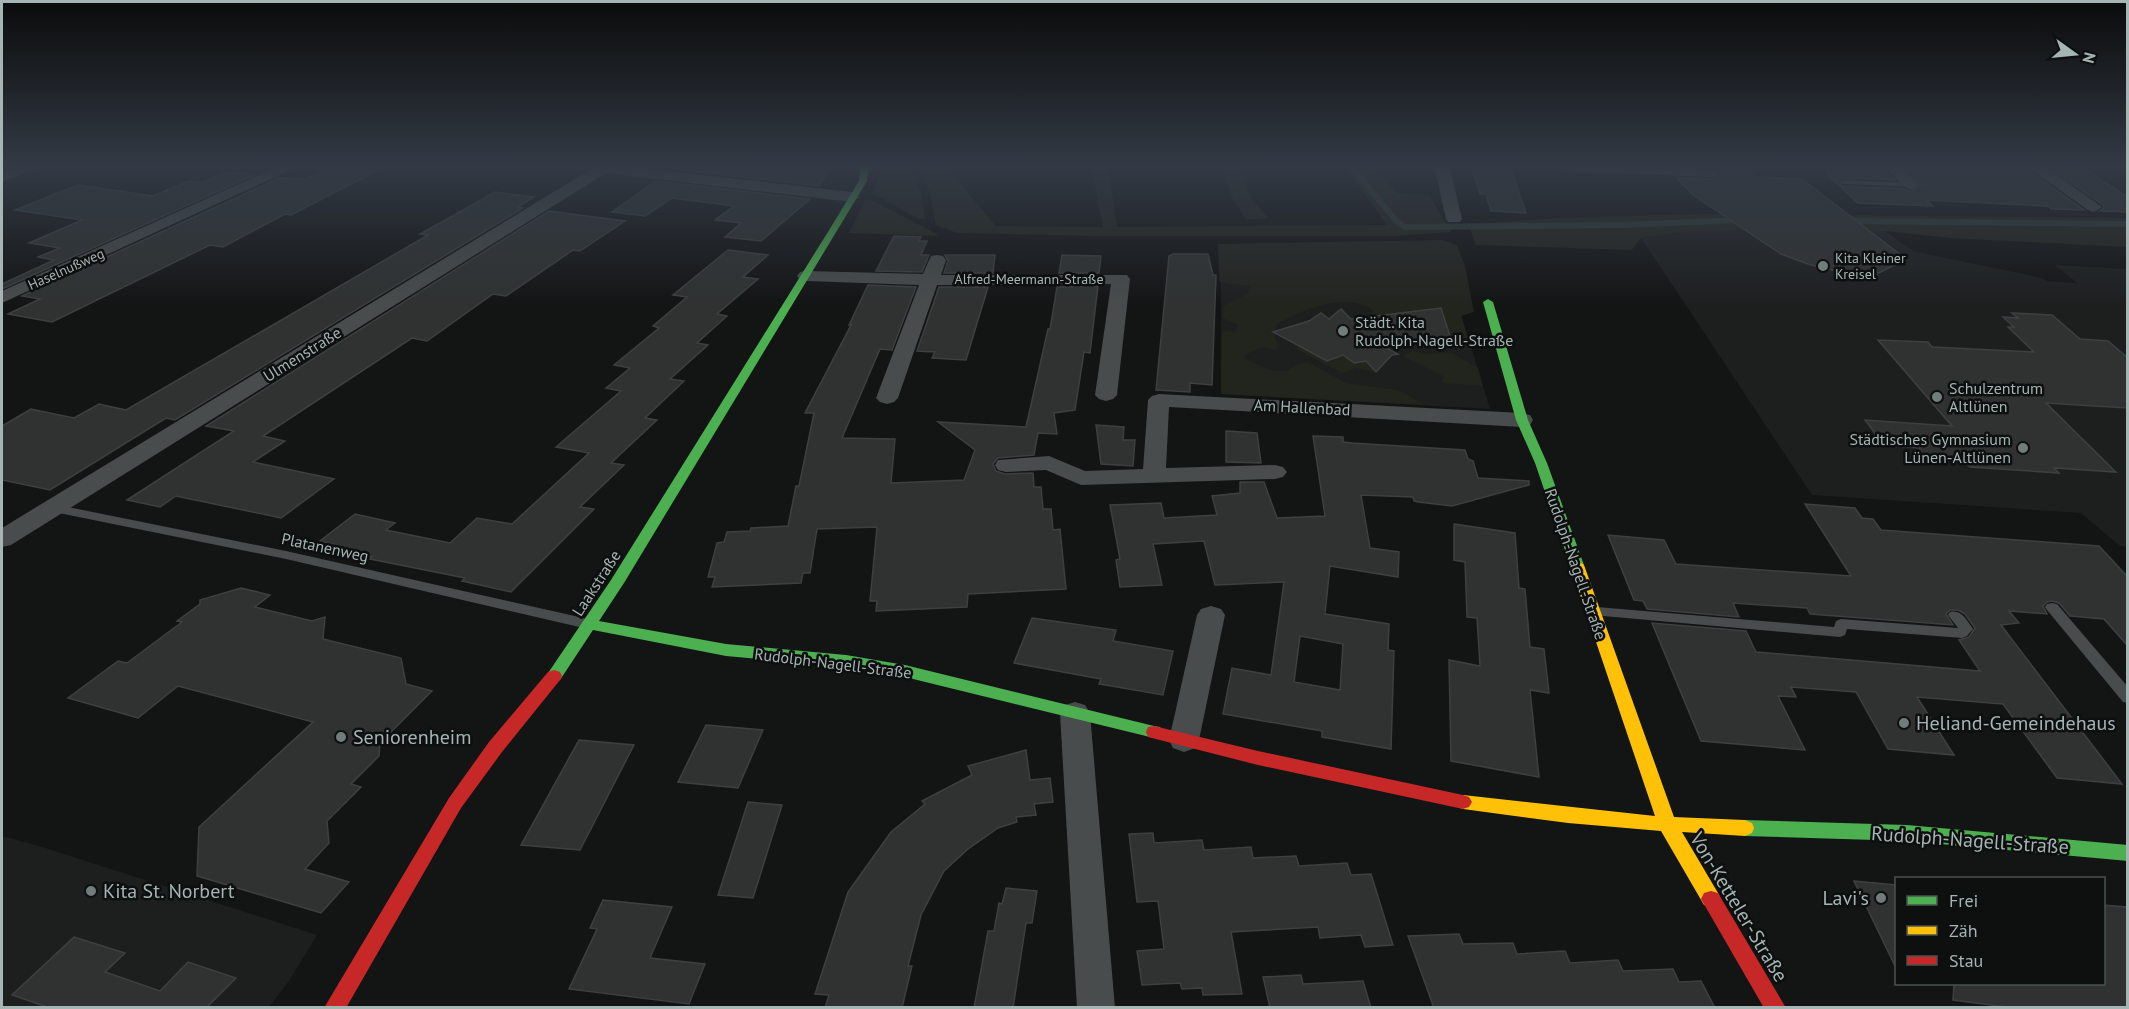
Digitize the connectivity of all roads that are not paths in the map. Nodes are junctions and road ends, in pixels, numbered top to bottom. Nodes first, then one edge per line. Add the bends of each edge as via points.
1 (191, 212) edge
2 (532, 212) edge
3 (843, 212) edge
4 (1452, 212) edge
5 (1454, 219) dead end
6 (937, 260) dead end
7 (806, 276) junction
8 (929, 280) junction
9 (2, 298) edge
10 (1488, 302) dead end
11 (1106, 395) dead end
12 (887, 398) dead end
13 (1521, 420) junction
14 (1006, 465) dead end
15 (1275, 472) dead end
16 (1154, 476) junction
17 (52, 508) junction
18 (5, 534) edge
19 (2052, 607) dead end
20 (1592, 612) junction
21 (1212, 615) dead end
22 (1955, 615) dead end
23 (589, 624) junction
24 (2127, 698) edge
25 (1075, 713) junction
26 (1184, 740) junction
27 (1668, 826) junction
28 (2127, 853) edge
29 (334, 1008) edge
30 (1096, 1008) edge
31 (1776, 1008) edge

1 - 9 street, Haselnußweg
2 - 17 street, Ulmenstraße
3 - 7 street, Laakstraße
4 - 5 street
6 - 8 street, Alfred-Meermann-Straße
7 - 8 street, Alfred-Meermann-Straße
7 - 23 street, Laakstraße
8 - 11 street, Alfred-Meermann-Straße via 1121,279
8 - 12 street, Alfred-Meermann-Straße
10 - 13 street, Rudolph-Nagell-Straße
13 - 16 street, Am Hallenbad via 1159,400
13 - 20 street, Rudolph-Nagell-Straße via 1541,464
14 - 16 street via 1049,463 1081,478
15 - 16 street
17 - 18 street, Ulmenstraße
17 - 23 lane, Platanenweg via 286,555
19 - 24 lane
20 - 22 lane via 1840,632 1841,624 1962,633 1966,629
20 - 27 street, Rudolph-Nagell-Straße
21 - 26 street
23 - 25 street, Rudolph-Nagell-Straße via 726,650 905,671
23 - 29 street, Laakstraße via 443,821
25 - 26 street, Rudolph-Nagell-Straße
25 - 30 street
26 - 27 street, Rudolph-Nagell-Straße via 1454,801
27 - 28 street, Rudolph-Nagell-Straße via 1907,833
27 - 31 street, Von-Ketteler-Straße

